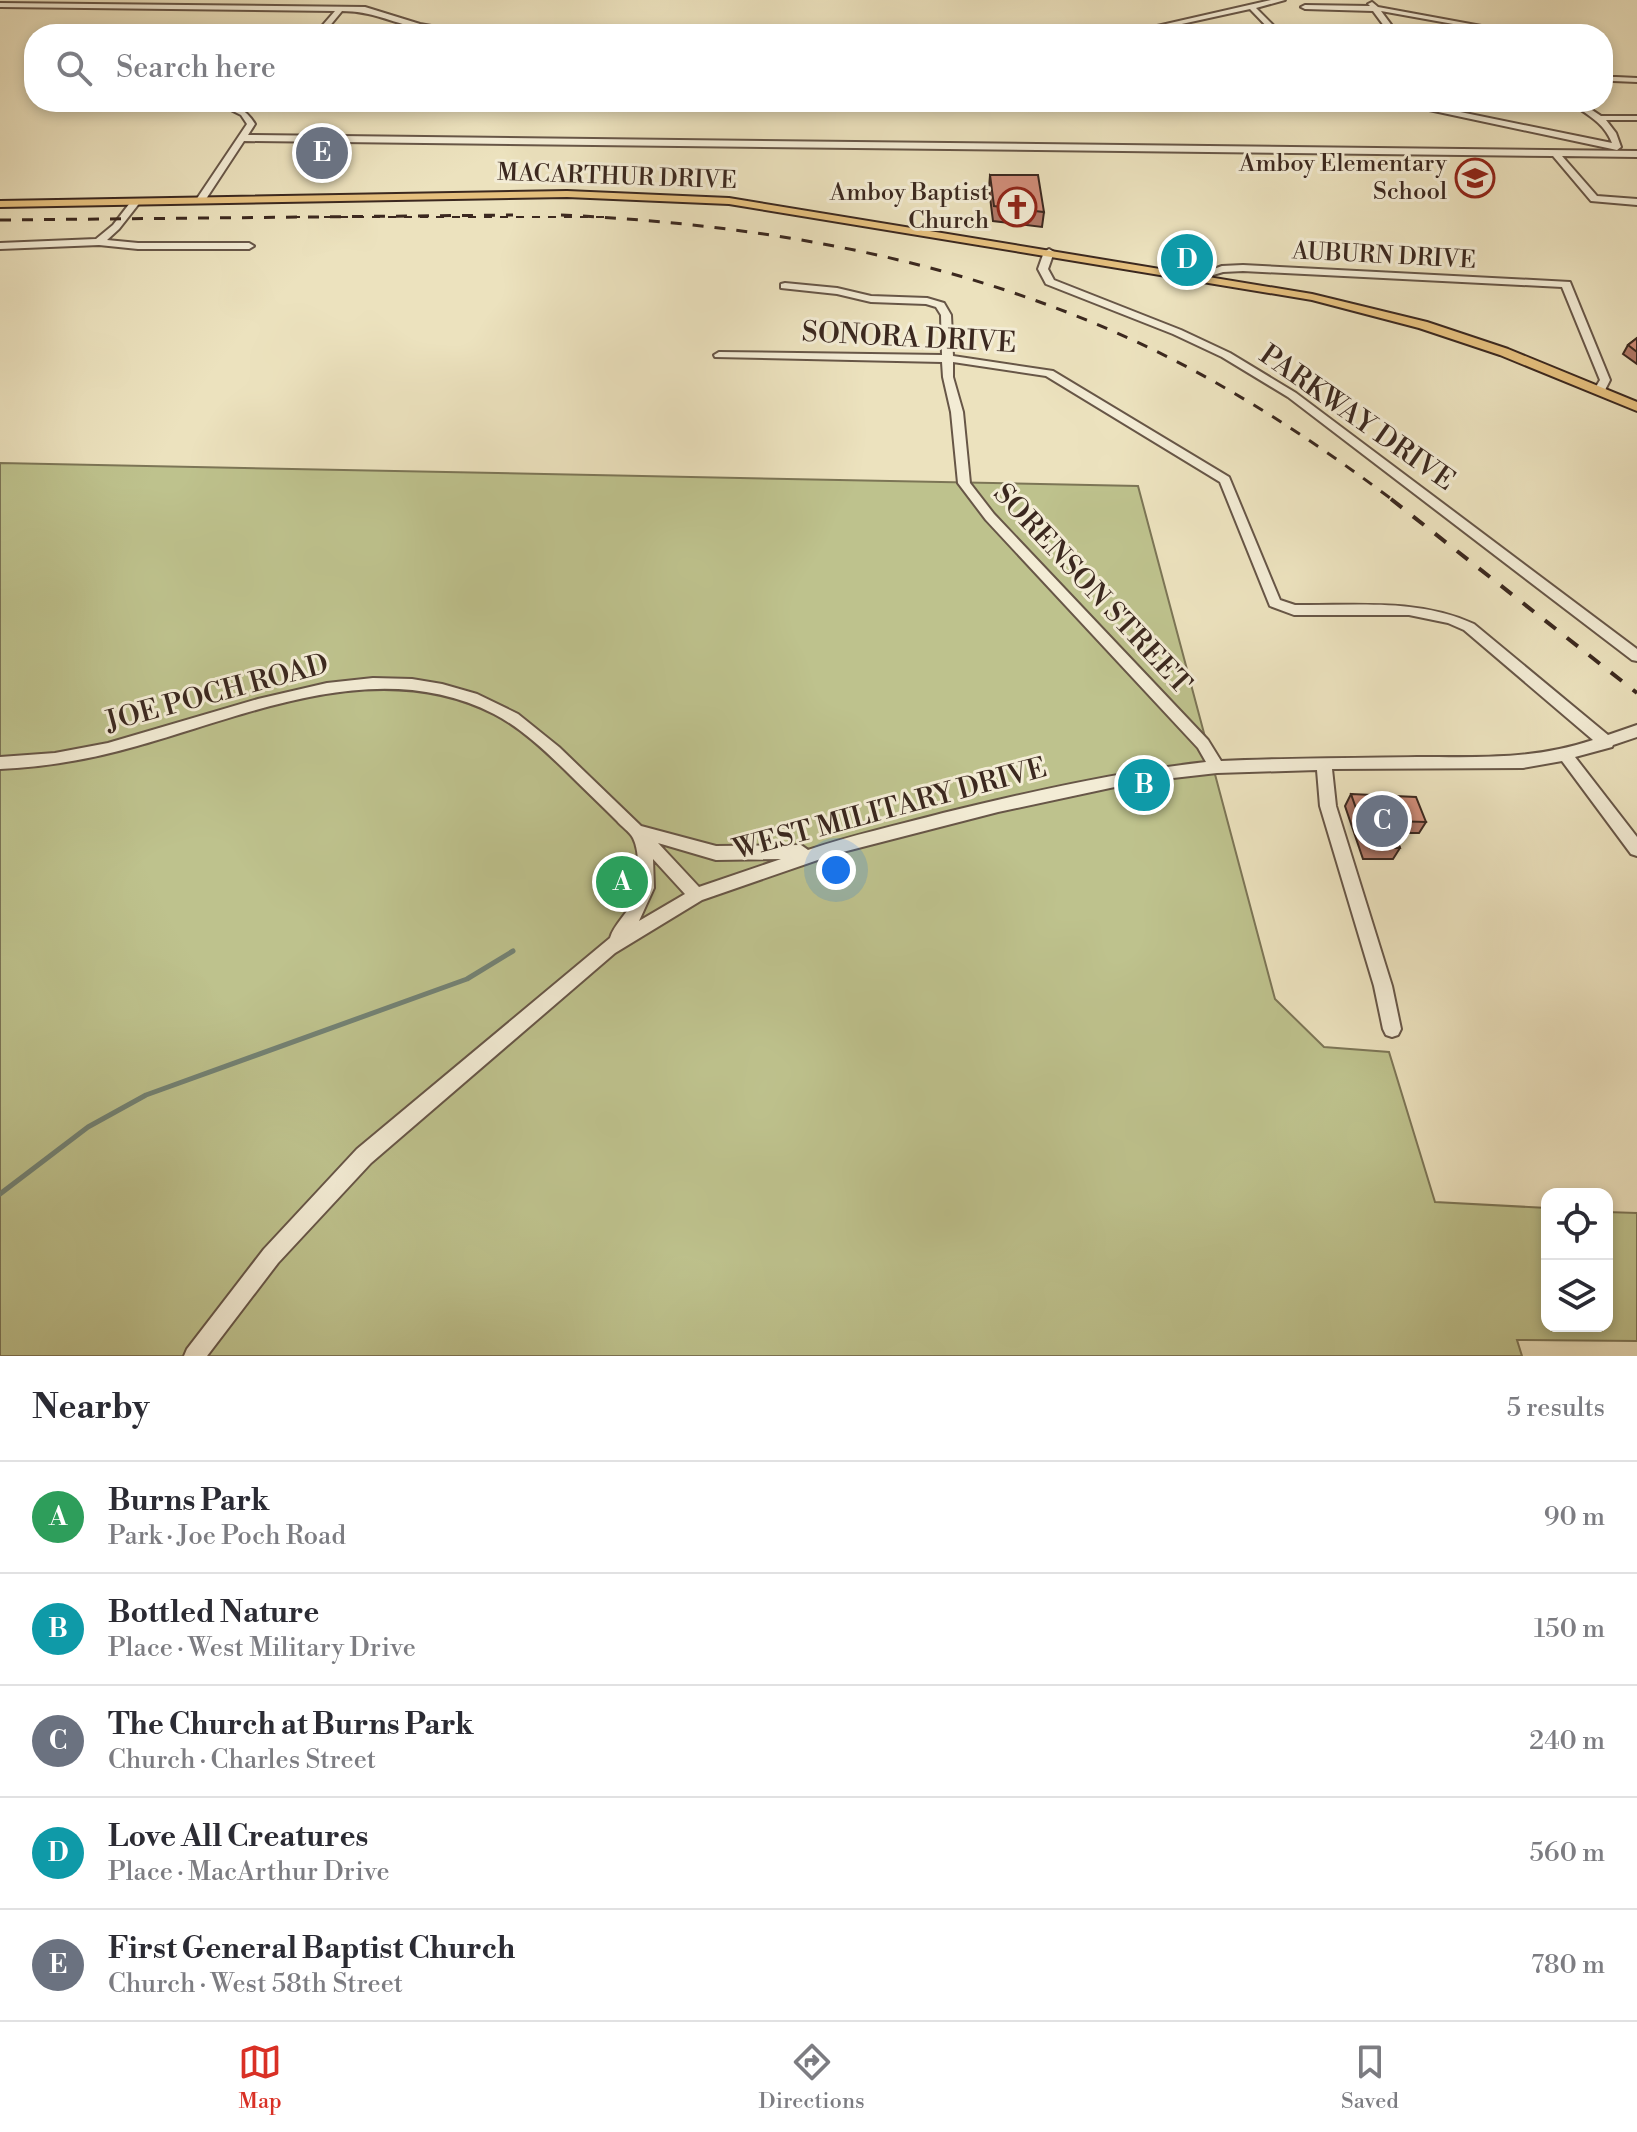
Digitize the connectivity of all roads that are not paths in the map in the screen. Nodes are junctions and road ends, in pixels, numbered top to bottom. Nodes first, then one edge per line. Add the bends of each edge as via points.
1 (1281, 0) edge
2 (1369, 0) edge
3 (0, 5) edge
4 (1251, 6) junction
5 (1305, 7) dead end
6 (1376, 8) junction
7 (340, 9) junction
8 (327, 24) edge
9 (413, 24) edge
10 (1171, 24) edge
11 (1268, 24) edge
12 (1387, 24) edge
13 (1465, 24) edge
14 (1616, 79) dead end
15 (1637, 80) edge
16 (241, 112) edge
17 (1447, 112) edge
18 (1589, 112) edge
19 (1598, 118) junction
20 (1637, 118) edge
21 (244, 138) junction
22 (1616, 150) junction
23 (1555, 153) junction
24 (1637, 154) edge
25 (201, 200) junction
26 (136, 201) junction
27 (1637, 202) edge
28 (0, 204) edge
29 (99, 242) junction
30 (0, 246) edge
31 (249, 246) dead end
32 (1049, 252) junction
33 (1200, 276) junction
34 (785, 286) dead end
35 (719, 355) dead end
36 (948, 359) junction
37 (1600, 390) junction
38 (1637, 407) edge
39 (1637, 656) edge
40 (1637, 731) edge
41 (1607, 743) junction
42 (1565, 755) junction
43 (0, 763) edge
44 (1324, 763) junction
45 (1217, 767) junction
46 (639, 832) junction
47 (1637, 849) edge
48 (822, 852) junction
49 (696, 895) junction
50 (609, 948) junction
51 (1392, 1029) dead end
52 (194, 1356) edge

1 - 4 street
2 - 6 street
3 - 7 street
4 - 10 street
4 - 11 street
5 - 6 street
6 - 12 street
6 - 13 street
7 - 8 street
7 - 9 street via 372,10
14 - 15 street
16 - 21 street via 251,124
17 - 22 street
18 - 19 street
19 - 20 street
19 - 22 street via 1615,138
21 - 23 street
21 - 25 street
22 - 23 street
22 - 24 street
23 - 27 street via 1594,199
25 - 26 main road, MACARTHUR DRIVE
25 - 32 main road, MACARTHUR DRIVE via 529,194 692,198
26 - 28 main road, MACARTHUR DRIVE
26 - 29 street
29 - 30 street
29 - 31 street
32 - 33 main road, MACARTHUR DRIVE
32 - 39 street, PARKWAY DRIVE via 1043,269 1050,282 1177,332 1292,395
33 - 37 main road, MACARTHUR DRIVE via 1385,314
33 - 37 street, AUBURN DRIVE via 1243,268 1566,284 1605,380
34 - 36 street, SORENSON STREET via 940,305 946,315
35 - 36 street, SONORA DRIVE
36 - 41 street, SONORA DRIVE via 1049,373 1221,476 1234,495 1272,597 1283,608 1429,612 1452,618
36 - 45 street, SORENSON STREET via 964,483 970,493 1203,744
37 - 38 main road, MACARTHUR DRIVE
40 - 41 street, WEST MILITARY DRIVE
41 - 42 street, WEST MILITARY DRIVE
42 - 44 street, WEST MILITARY DRIVE via 1497,763
42 - 47 street
43 - 46 street, JOE POCH ROAD via 88,754 311,691 375,683 420,685 468,697 513,718
44 - 45 street, WEST MILITARY DRIVE
44 - 51 street via 1328,806
45 - 48 street, WEST MILITARY DRIVE via 1092,784
46 - 48 street, JOE POCH ROAD via 716,853
46 - 49 street, JOE POCH ROAD
46 - 50 street via 648,884 638,910
48 - 49 street, WEST MILITARY DRIVE
49 - 50 street, WEST MILITARY DRIVE
50 - 52 street, WEST MILITARY DRIVE via 364,1156 271,1256

